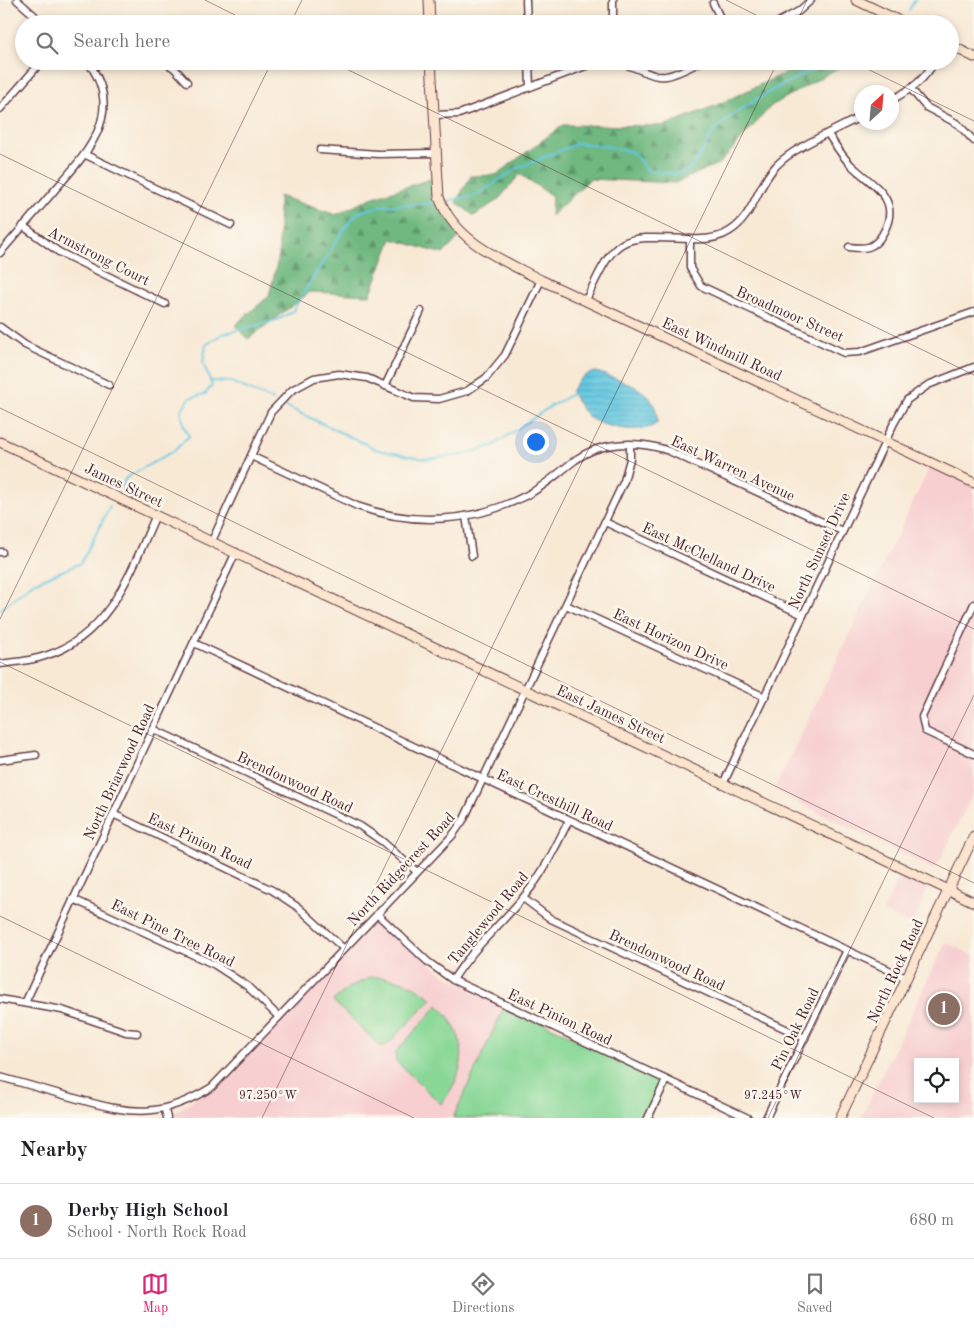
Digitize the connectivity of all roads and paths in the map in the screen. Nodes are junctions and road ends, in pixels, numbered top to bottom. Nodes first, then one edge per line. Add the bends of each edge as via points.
1 (17, 0) edge
2 (429, 0) edge
3 (526, 0) edge
4 (612, 0) edge
5 (810, 0) edge
6 (856, 0) edge
7 (713, 3) dead end
8 (34, 15) edge
9 (430, 15) edge
10 (527, 15) edge
11 (613, 15) edge
12 (719, 15) edge
13 (792, 15) edge
14 (887, 15) edge
15 (959, 50) edge
16 (974, 57) edge
17 (34, 70) edge
18 (93, 70) edge
19 (176, 70) edge
20 (432, 70) edge
21 (529, 70) edge
22 (575, 70) edge
23 (636, 70) edge
24 (685, 70) edge
25 (929, 70) edge
26 (187, 82) dead end
27 (530, 87) junction
28 (911, 89) junction
29 (899, 96) edge
30 (0, 109) edge
31 (434, 115) junction
32 (854, 120) edge
33 (828, 134) junction
34 (974, 141) edge
35 (320, 150) dead end
36 (435, 153) junction
37 (86, 155) junction
38 (231, 225) dead end
39 (23, 226) junction
40 (690, 239) junction
41 (3, 244) edge
42 (849, 247) dead end
43 (0, 252) edge
44 (541, 280) junction
45 (586, 300) junction
46 (165, 304) dead end
47 (421, 311) dead end
48 (974, 312) edge
49 (0, 327) edge
50 (974, 367) edge
51 (109, 385) dead end
52 (385, 386) junction
53 (0, 442) edge
54 (886, 442) junction
55 (630, 445) junction
56 (251, 456) junction
57 (974, 483) edge
58 (156, 515) junction
59 (466, 516) junction
60 (605, 522) junction
61 (842, 531) junction
62 (212, 541) junction
63 (236, 552) junction
64 (472, 556) dead end
65 (566, 604) junction
66 (974, 604) edge
67 (803, 615) junction
68 (971, 616) edge
69 (194, 643) junction
70 (0, 664) edge
71 (526, 689) junction
72 (765, 696) junction
73 (154, 729) junction
74 (974, 754) edge
75 (36, 755) dead end
76 (0, 760) edge
77 (484, 779) junction
78 (724, 782) junction
79 (114, 814) junction
80 (568, 820) junction
81 (974, 836) edge
82 (417, 872) junction
83 (949, 890) junction
84 (523, 898) junction
85 (73, 899) junction
86 (974, 902) edge
87 (377, 914) junction
88 (344, 949) junction
89 (847, 950) junction
90 (906, 978) junction
91 (453, 980) junction
92 (0, 999) edge
93 (25, 1003) junction
94 (279, 1017) junction
95 (137, 1033) dead end
96 (805, 1038) junction
97 (0, 1077) edge
98 (666, 1080) junction
99 (165, 1110) junction
100 (167, 1118) edge
101 (648, 1118) edge
102 (748, 1118) edge
103 (766, 1118) edge
104 (840, 1118) edge

1 - 8 street
2 - 9 street
3 - 10 street
4 - 11 street
5 - 13 street
6 - 14 street
7 - 12 street
15 - 16 street
17 - 30 street
18 - 37 street via 101,89 103,111 98,134
19 - 26 street
20 - 31 street, East Windmill Road
21 - 27 street
22 - 27 street
23 - 24 street via 662,77
25 - 28 street
27 - 31 street via 459,114
28 - 29 street
28 - 34 street via 926,107 958,124
31 - 36 street, East Windmill Road
32 - 33 street
33 - 40 street via 777,164 736,227 714,238
33 - 42 street via 842,155 873,181 887,202 886,227 876,243 861,249
35 - 36 street
36 - 44 street, East Windmill Road via 439,197 462,234
37 - 38 street
37 - 39 street
39 - 41 street
39 - 46 street, Armstrong Court via 58,252
40 - 45 street via 643,237 622,244 606,260
40 - 48 street, Broadmoor Street via 690,268 702,286 844,353 860,352
41 - 43 street
44 - 45 street, East Windmill Road
44 - 52 street via 505,356 497,368 478,384 456,396 426,399 404,395
45 - 54 street, East Windmill Road
47 - 52 street
49 - 51 street via 25,345
50 - 54 street, North Sunset Drive via 928,385 908,400
52 - 56 street via 349,374 328,374 305,382 278,403
53 - 58 street, James Street
54 - 57 street, East Windmill Road
54 - 61 street, North Sunset Drive
55 - 59 street, East Warren Avenue via 592,451 529,494 493,510
55 - 60 street, North Ridgecrest Road via 624,481
55 - 61 street, East Warren Avenue via 669,451
56 - 59 street, East Warren Avenue via 374,512 424,519
56 - 62 street
58 - 62 street, James Street
58 - 70 street via 120,594 95,627 70,646 54,653
59 - 64 street
60 - 65 street, North Ridgecrest Road
60 - 67 street, East McClelland Drive
61 - 67 street, North Sunset Drive
62 - 63 street, James Street
63 - 69 street, North Briarwood Road
63 - 71 street, East James Street
65 - 71 street, North Ridgecrest Road
65 - 72 street, East Horizon Drive
66 - 68 street
67 - 72 street, North Sunset Drive
68 - 74 street via 922,723 925,731
69 - 73 street, North Briarwood Road
69 - 77 street, East Cresthill Road
71 - 77 street, North Ridgecrest Road
71 - 78 street, East James Street
72 - 78 street, North Sunset Drive
73 - 79 street, North Briarwood Road
73 - 82 street, Brendonwood Road via 360,826
75 - 76 street
77 - 80 street, East Cresthill Road
77 - 82 street, North Ridgecrest Road via 458,827
78 - 83 street, East James Street
79 - 85 street, North Briarwood Road
79 - 88 street, East Pinion Road via 272,890 299,908
80 - 84 street, Tanglewood Road via 548,862
80 - 89 street, East Cresthill Road
81 - 83 street, North Rock Road
82 - 87 street, North Ridgecrest Road
83 - 86 street, East James Street
83 - 90 street, North Rock Road
84 - 91 street, Tanglewood Road via 472,952
84 - 96 street, Brendonwood Road via 551,919
85 - 93 street, North Briarwood Road
85 - 94 street, East Pine Tree Road via 222,969 247,986
87 - 88 street, North Ridgecrest Road
87 - 91 street, East Pinion Road via 428,962
88 - 94 street, North Ridgecrest Road
89 - 90 street, East Cresthill Road
89 - 96 street, Pin Oak Road
90 - 104 street, North Rock Road
91 - 98 street, East Pinion Road
92 - 93 street
93 - 95 street via 62,1010
94 - 99 street, North Ridgecrest Road via 212,1087 190,1101
96 - 103 street, Pin Oak Road
97 - 99 street, North Ridgecrest Road via 119,1111
98 - 101 street
98 - 102 street, East Pinion Road
99 - 100 street

